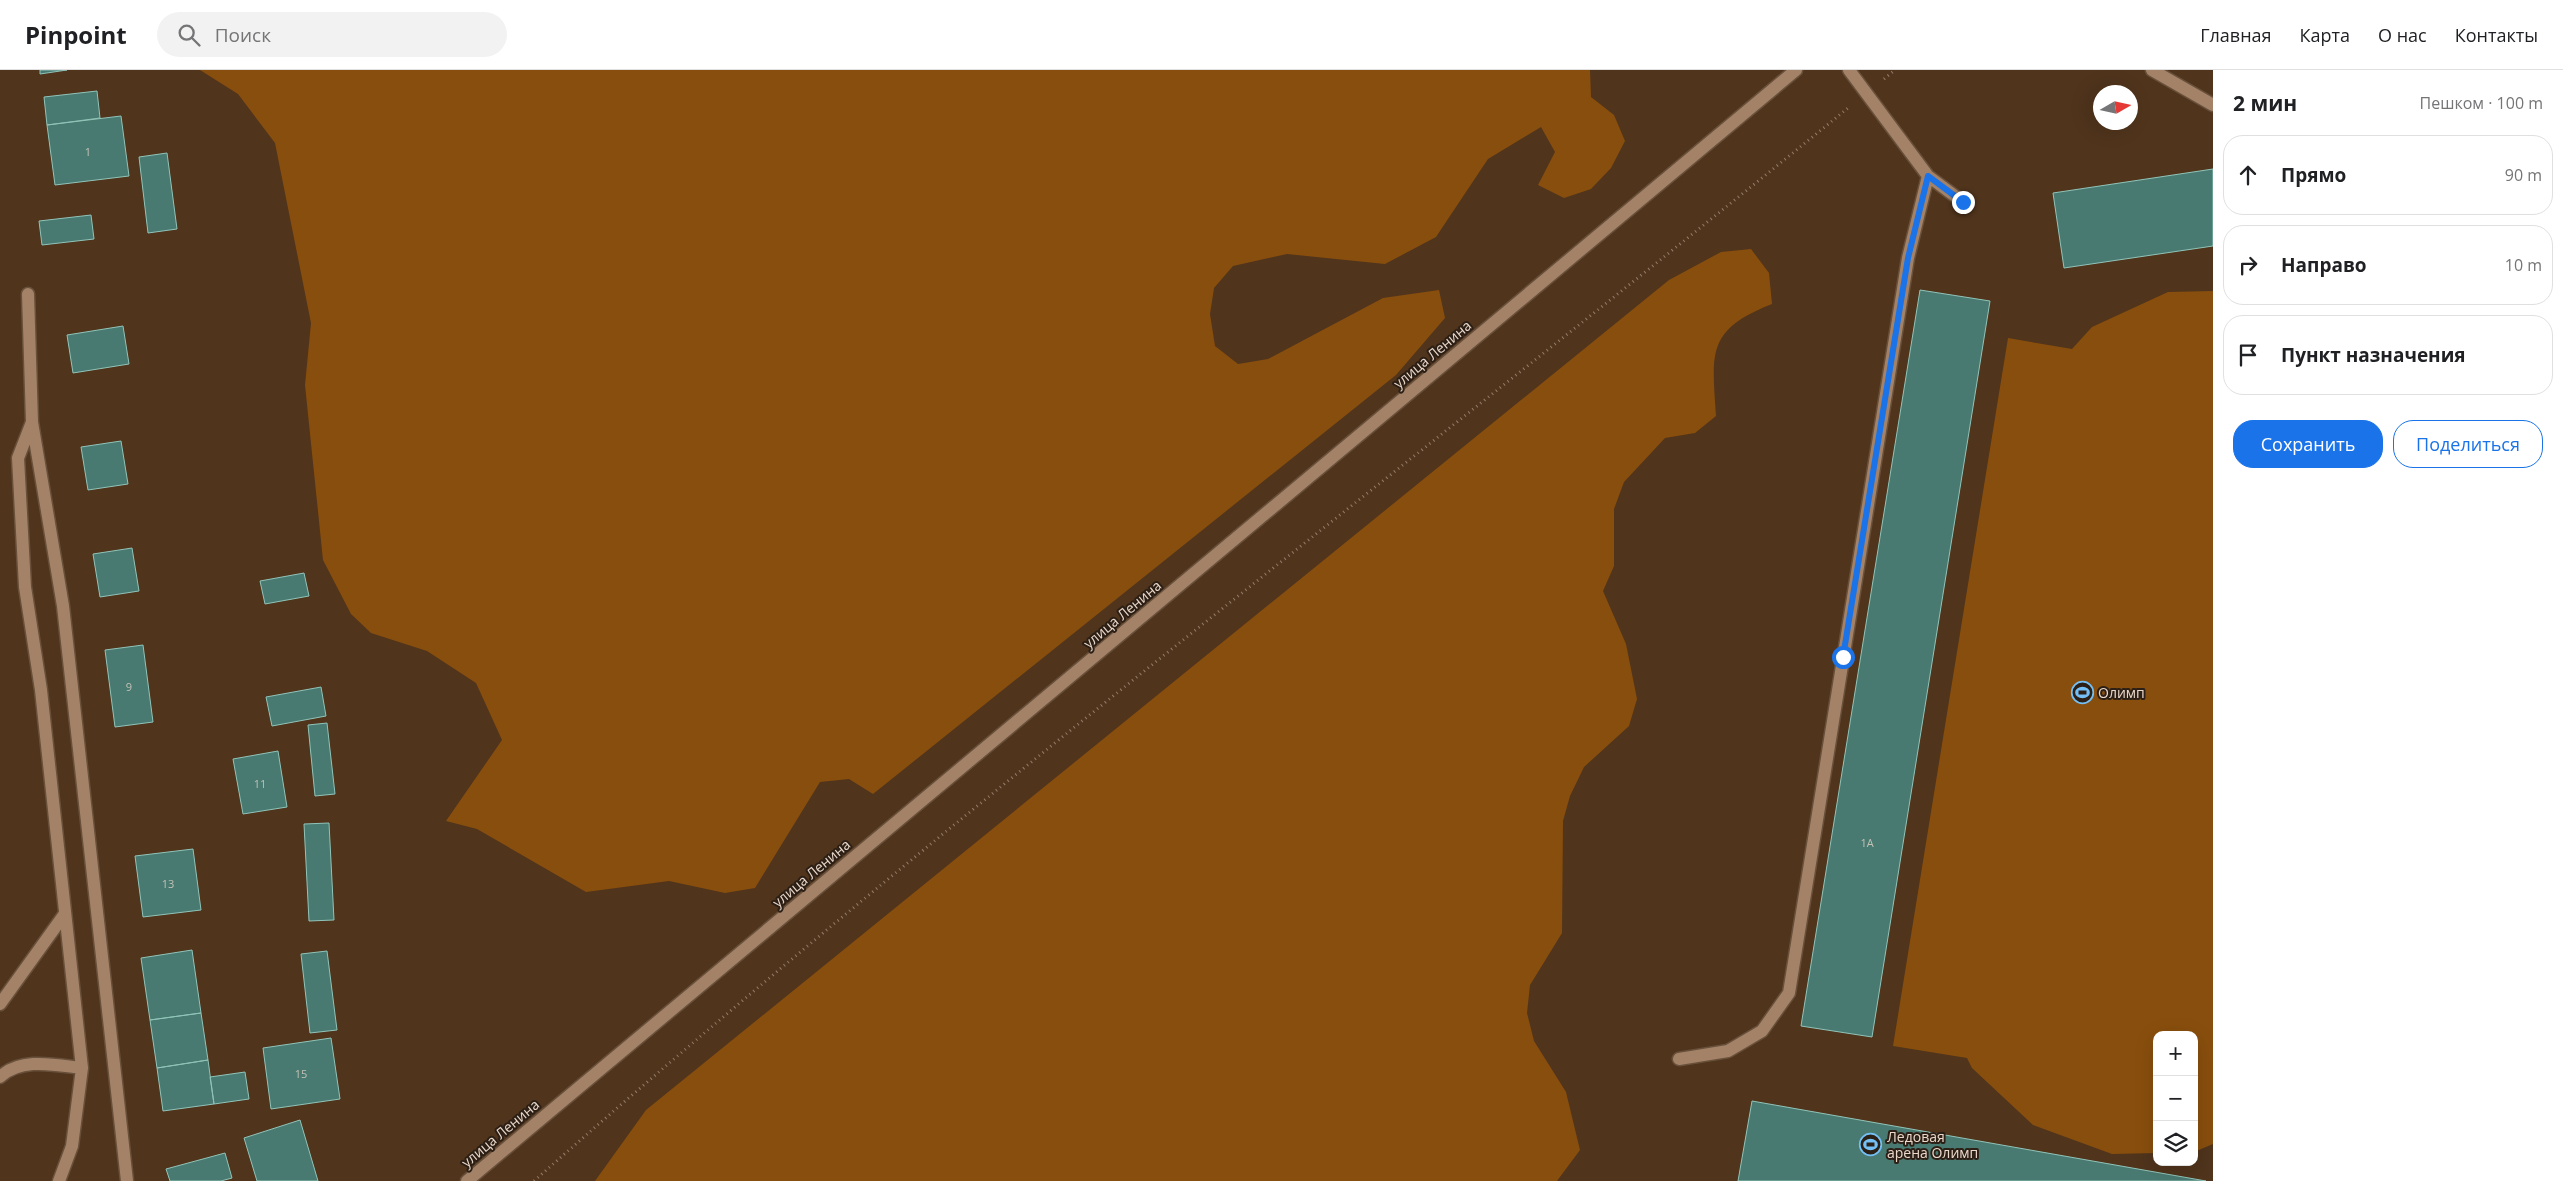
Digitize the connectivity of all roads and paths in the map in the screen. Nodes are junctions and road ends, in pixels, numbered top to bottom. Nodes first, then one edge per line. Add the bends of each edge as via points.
1 (1796, 70) edge
2 (1849, 70) edge
3 (2152, 70) edge
4 (1866, 93) junction
5 (2213, 105) edge
6 (1928, 176) junction
7 (1963, 202) dead end
8 (28, 294) dead end
9 (32, 422) junction
10 (64, 915) junction
11 (0, 1004) edge
12 (1679, 1059) dead end
13 (82, 1068) junction
14 (0, 1077) edge
15 (59, 1181) edge
16 (126, 1181) edge
17 (466, 1181) edge
18 (534, 1181) edge

1 - 17 street, улица Ленина
2 - 4 street
3 - 5 street
4 - 6 street
4 - 18 path via 1285,556 842,917
6 - 7 street
6 - 12 street via 1908,258 1789,993 1762,1031 1754,1036 1728,1051
8 - 9 street
9 - 10 street via 18,458 25,587 41,690
9 - 16 street via 63,606
10 - 11 street
10 - 13 street
13 - 14 street via 37,1063 9,1069
13 - 15 street via 72,1146

